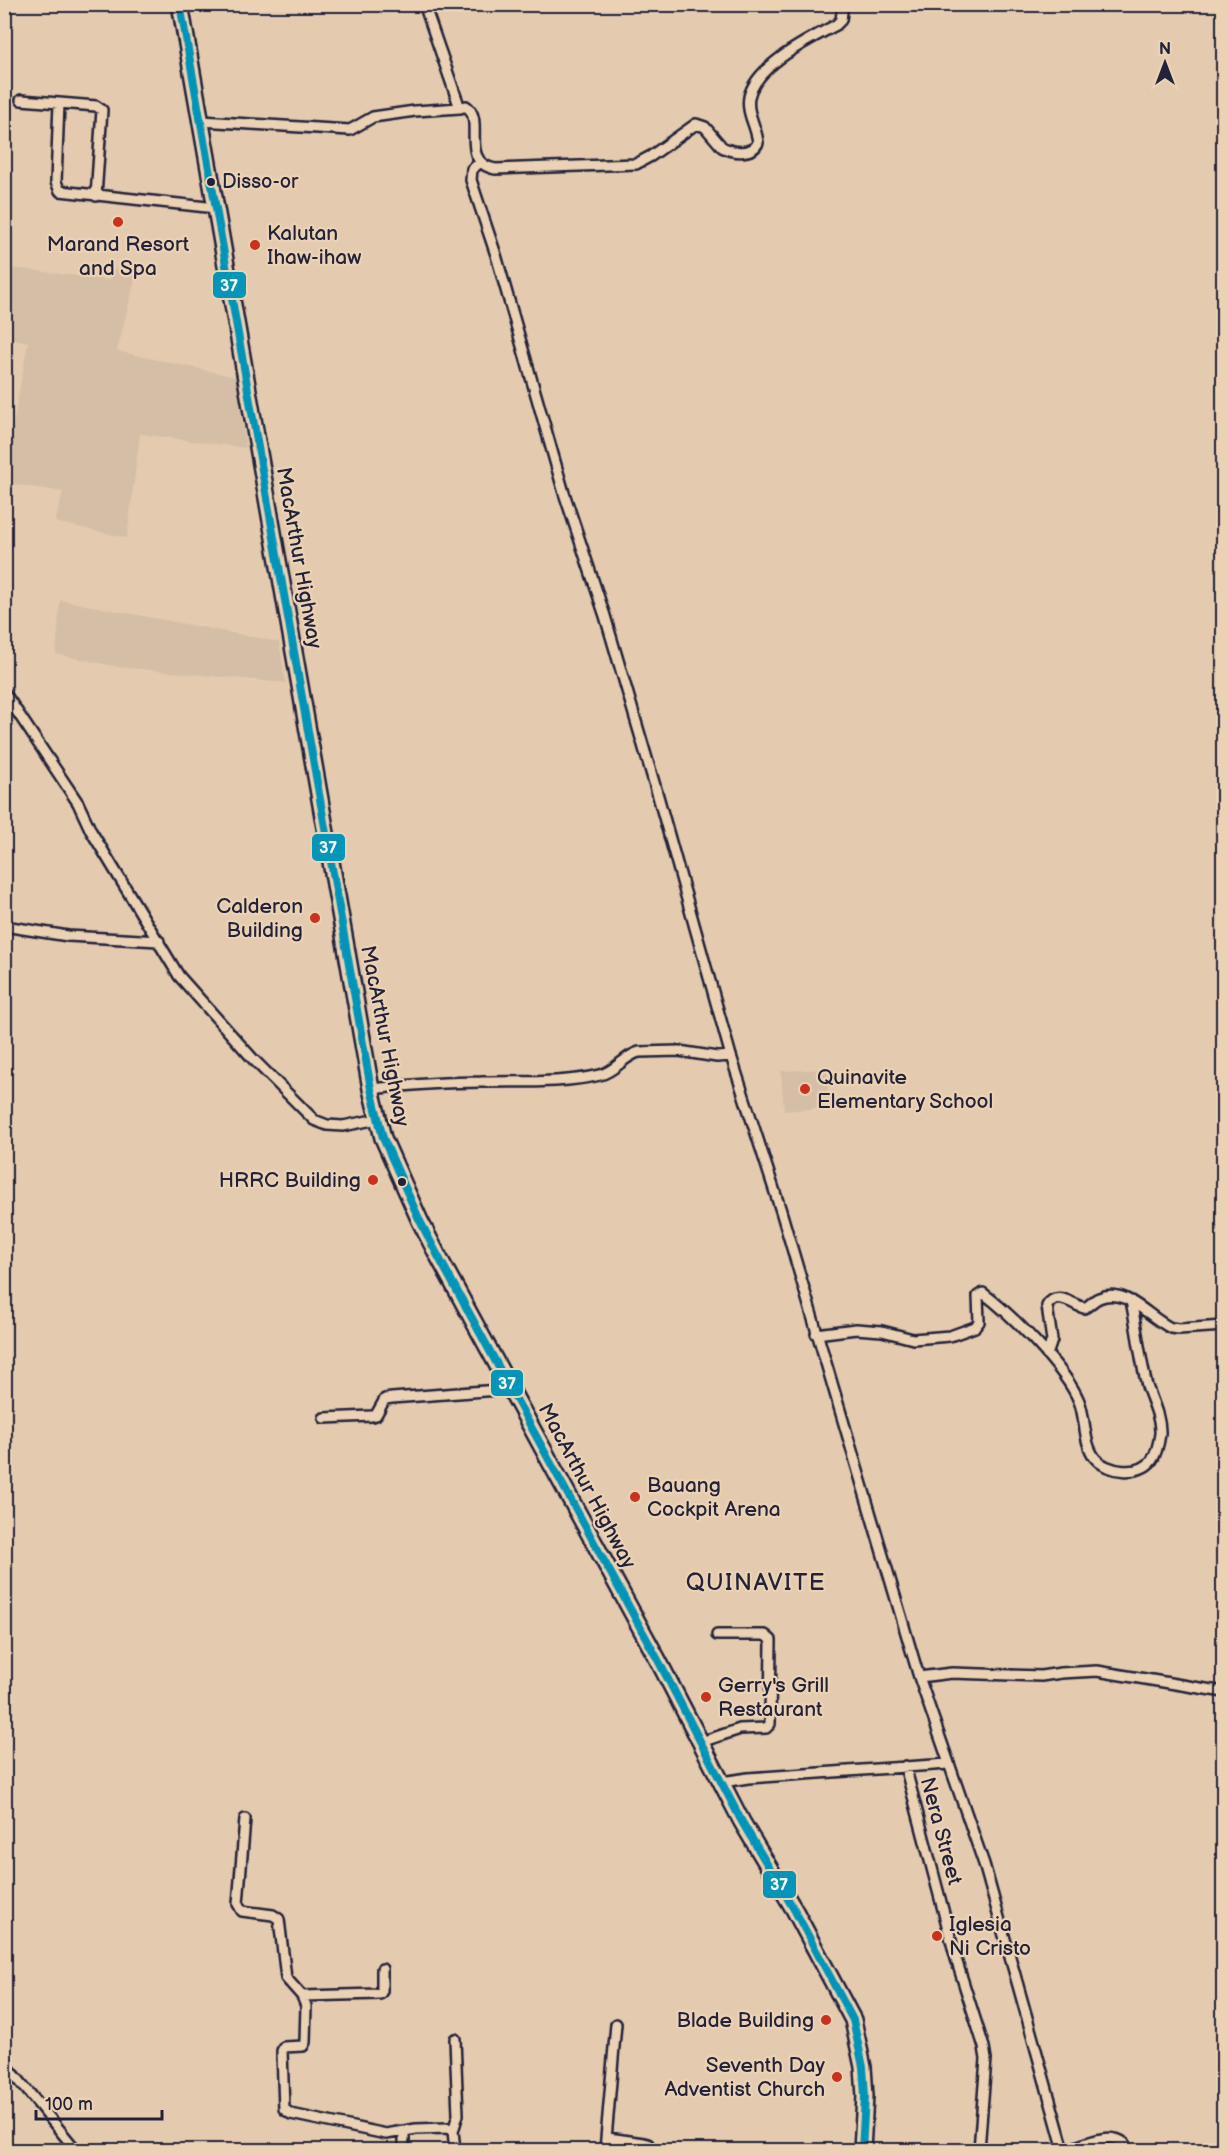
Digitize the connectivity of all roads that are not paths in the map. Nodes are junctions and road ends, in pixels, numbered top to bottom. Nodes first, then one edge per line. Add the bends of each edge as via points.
1 (180, 4) edge
2 (424, 4) edge
3 (843, 4) edge
4 (21, 100) dead end
5 (58, 103) junction
6 (460, 108) junction
7 (201, 121) junction
8 (481, 162) junction
9 (96, 196) junction
10 (216, 208) junction
11 (4, 692) edge
12 (4, 926) edge
13 (159, 941) junction
14 (731, 1056) junction
15 (372, 1089) junction
16 (378, 1119) junction
17 (1131, 1301) junction
18 (1224, 1326) edge
19 (816, 1334) junction
20 (1047, 1355) junction
21 (511, 1389) junction
22 (324, 1418) dead end
23 (717, 1635) dead end
24 (919, 1677) junction
25 (1224, 1692) edge
26 (700, 1742) junction
27 (948, 1764) junction
28 (905, 1766) junction
29 (722, 1782) junction
30 (245, 1819) dead end
31 (382, 1969) dead end
32 (302, 1996) junction
33 (616, 2024) dead end
34 (455, 2039) dead end
35 (4, 2062) edge
36 (404, 2131) junction
37 (453, 2131) junction
38 (608, 2138) junction
39 (76, 2151) edge
40 (404, 2151) edge
41 (455, 2151) edge
42 (606, 2151) edge
43 (651, 2151) edge
44 (862, 2151) edge
45 (978, 2151) edge
46 (1066, 2151) edge
47 (1127, 2151) edge

1 - 7 highway, MacArthur Highway
2 - 6 street
3 - 8 street via 841,20 836,25 793,48 753,88 749,107 758,142 751,150 722,147 705,127 696,124 636,164 495,169
4 - 5 street
5 - 9 street via 56,186 63,192
5 - 9 street via 96,106 102,110
6 - 7 street via 373,117 350,130
6 - 8 street via 467,106 473,115 474,150
7 - 10 highway, MacArthur Highway
8 - 14 street via 472,170 471,180 655,784
9 - 10 street
10 - 15 highway, MacArthur Highway
11 - 13 street via 78,803
12 - 13 street via 68,936
13 - 16 street via 179,976 314,1120 343,1126
14 - 15 street via 639,1052 602,1074 552,1082 449,1082
14 - 19 street
15 - 16 highway, MacArthur Highway
16 - 21 highway, MacArthur Highway via 420,1221
17 - 18 street via 1171,1328
17 - 20 street via 1104,1296 1084,1308 1061,1298 1050,1301 1047,1306 1052,1340
17 - 20 street via 1147,1385 1160,1424 1152,1460 1144,1467 1130,1471 1115,1469 1094,1458 1076,1394
19 - 20 street via 856,1329 913,1339 950,1336 979,1322 981,1293
19 - 24 street
21 - 22 street via 385,1399 376,1415
21 - 26 highway, MacArthur Highway
23 - 26 street via 765,1635 771,1640 770,1724
24 - 25 street via 952,1672 1041,1676 1097,1671
24 - 27 street
26 - 29 highway, MacArthur Highway
27 - 28 street, Nera Street
27 - 46 street via 984,1864
28 - 29 street, Nera Street
28 - 45 street, Nera Street via 956,1959 984,2047
29 - 44 highway, MacArthur Highway via 853,2020 865,2096
30 - 32 street via 238,1904 243,1911 279,1919 286,1978
31 - 32 street via 380,1994
32 - 36 street via 306,2006 305,2042 282,2051 284,2109 291,2114 386,2134
33 - 38 street
34 - 37 street via 458,2115
35 - 39 street
36 - 37 street
36 - 40 street
37 - 41 street
38 - 42 street
38 - 43 street via 648,2144
46 - 47 street via 1115,2138 1124,2143

